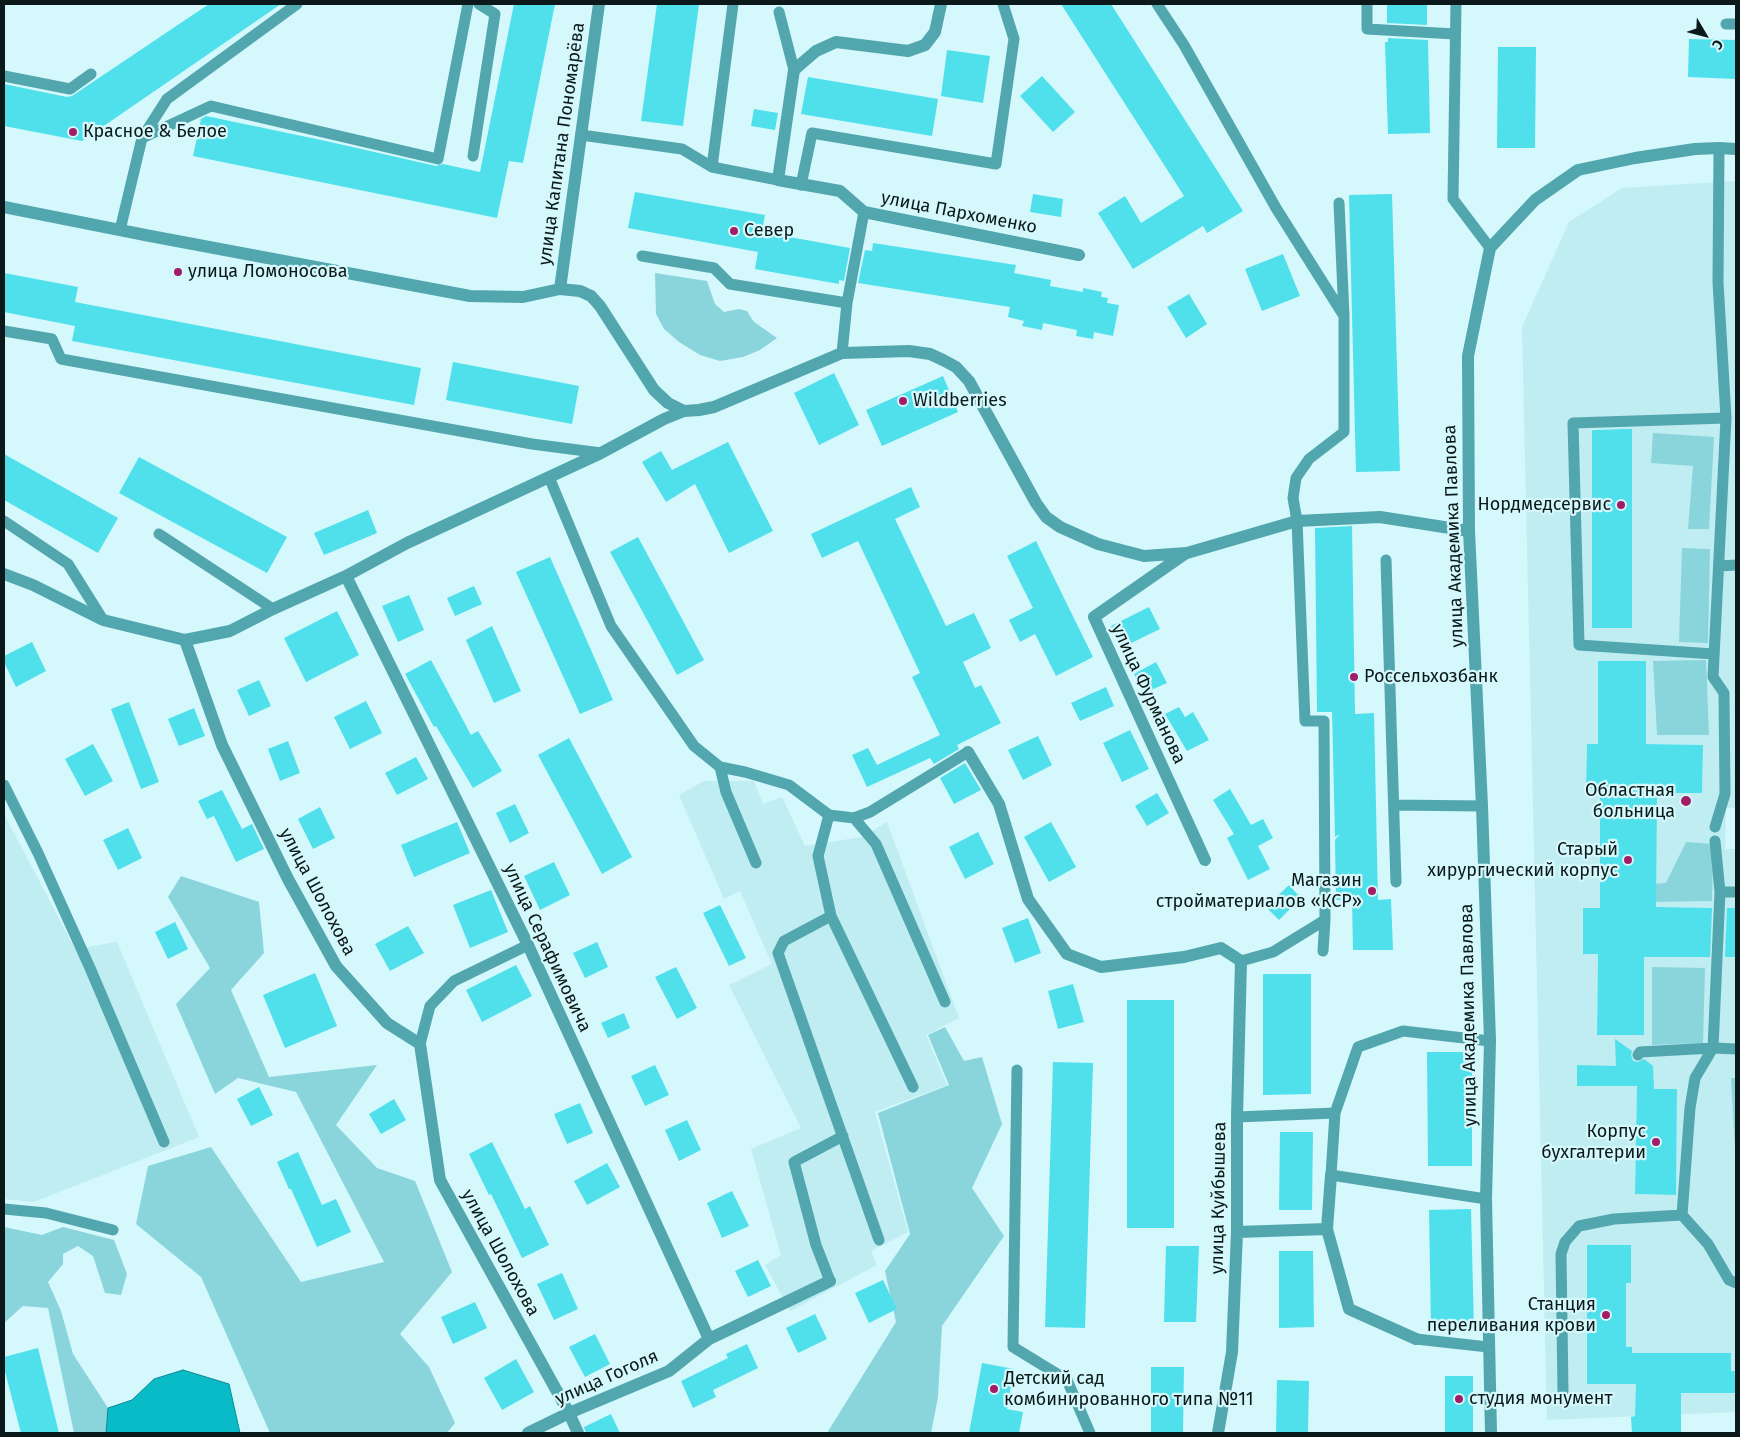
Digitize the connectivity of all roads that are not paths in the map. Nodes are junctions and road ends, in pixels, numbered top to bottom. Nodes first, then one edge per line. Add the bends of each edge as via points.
1 (297, 4) edge
2 (468, 4) edge
3 (479, 4) edge
4 (600, 4) edge
5 (733, 4) edge
6 (942, 4) edge
7 (1003, 4) edge
8 (1158, 4) edge
9 (1367, 4) edge
10 (1456, 4) edge
11 (779, 12) dead end
12 (1455, 34) junction
13 (794, 70) junction
14 (91, 74) dead end
15 (4, 76) edge
16 (581, 135) junction
17 (142, 138) junction
18 (1736, 139) edge
19 (1719, 148) junction
20 (1736, 149) edge
21 (473, 156) dead end
22 (712, 167) junction
23 (778, 180) junction
24 (802, 185) junction
25 (1339, 203) dead end
26 (4, 207) edge
27 (864, 212) junction
28 (120, 230) junction
29 (1490, 248) junction
30 (1079, 255) dead end
31 (642, 256) dead end
32 (560, 289) junction
33 (847, 303) junction
34 (1344, 316) junction
35 (4, 331) edge
36 (842, 353) junction
37 (668, 403) junction
38 (684, 411) junction
39 (1726, 418) junction
40 (664, 419) junction
41 (601, 453) junction
42 (549, 477) junction
43 (4, 520) edge
44 (1297, 521) junction
45 (1469, 531) junction
46 (159, 534) dead end
47 (1187, 553) junction
48 (1386, 560) dead end
49 (1736, 565) edge
50 (1720, 566) junction
51 (4, 574) edge
52 (346, 576) junction
53 (272, 610) junction
54 (103, 620) junction
55 (185, 640) junction
56 (1714, 654) junction
57 (1724, 693) junction
58 (1736, 693) edge
59 (968, 752) joint
60 (720, 767) junction
61 (4, 785) edge
62 (1394, 805) junction
63 (1482, 806) junction
64 (829, 816) junction
65 (854, 818) junction
66 (1716, 827) dead end
67 (1715, 841) dead end
68 (1205, 860) dead end
69 (756, 863) dead end
70 (1396, 882) dead end
71 (1720, 892) junction
72 (1736, 892) edge
73 (831, 916) junction
74 (1325, 920) junction
75 (528, 946) junction
76 (1323, 951) dead end
77 (1242, 961) junction
78 (945, 1002) dead end
79 (1490, 1041) junction
80 (420, 1044) junction
81 (1713, 1048) junction
82 (1736, 1049) edge
83 (1638, 1055) dead end
84 (1017, 1070) dead end
85 (912, 1086) dead end
86 (1335, 1113) junction
87 (1237, 1117) junction
88 (843, 1136) junction
89 (164, 1142) dead end
90 (1330, 1175) junction
91 (1486, 1199) junction
92 (4, 1209) edge
93 (1682, 1215) junction
94 (1327, 1229) junction
95 (113, 1230) dead end
96 (1237, 1232) junction
97 (879, 1240) dead end
98 (830, 1281) joint
99 (1736, 1283) edge
100 (710, 1339) junction
101 (1416, 1339) joint
102 (1488, 1347) junction
103 (1564, 1392) dead end
104 (569, 1413) junction
105 (528, 1433) edge
106 (578, 1433) edge
107 (1090, 1433) edge
108 (1218, 1433) edge
109 (1491, 1433) edge

1 - 17 lane via 167,99
2 - 17 lane via 438,159 211,106
3 - 21 lane via 494,14
4 - 16 street, улица Капитана Пономарёва
5 - 22 lane
6 - 13 street via 935,32 925,45 908,52 836,42 816,50
7 - 24 lane via 1014,39 996,164 812,133
8 - 34 lane via 1276,208
9 - 12 lane via 1367,28
10 - 12 lane
11 - 13 lane
12 - 29 lane via 1453,199
13 - 23 street
14 - 15 lane via 70,89
16 - 22 lane via 682,149
16 - 32 street, улица Капитана Пономарёва
17 - 28 lane
18 - 19 street
19 - 20 street
19 - 29 street via 1635,158 1578,170 1534,200
19 - 39 lane via 1718,282
22 - 23 lane
23 - 24 street, улица Пархоменко
24 - 27 street, улица Пархоменко via 840,192
25 - 34 lane
26 - 28 street
27 - 30 street, улица Пархоменко
27 - 33 lane
28 - 32 street via 470,296 523,297
29 - 45 street, улица Академика Павлова via 1468,356
31 - 33 lane via 714,268 730,284
32 - 37 street via 591,296 654,390
33 - 36 lane
34 - 44 lane via 1344,432 1309,459 1296,478 1293,498
35 - 41 lane via 52,338 60,359 532,444
36 - 38 street via 714,407
36 - 47 street via 909,351 930,354 956,367 969,381 1046,517 1098,544 1144,556
37 - 38 street
37 - 40 street
38 - 40 street
39 - 50 lane
39 - 56 lane via 1573,423 1579,645
40 - 41 street
41 - 42 street
42 - 52 street via 407,543
42 - 60 lane via 610,626 694,746
43 - 54 lane via 68,564
44 - 45 street via 1380,517
44 - 47 street
44 - 74 lane via 1306,721 1324,721
45 - 63 street, улица Академика Павлова
46 - 53 lane
47 - 68 street, улица Фурманова via 1094,617
48 - 62 lane
49 - 50 lane
50 - 56 lane
51 - 54 street
52 - 53 street
52 - 75 street, улица Серафимовича
53 - 55 street via 230,631
54 - 55 street
55 - 80 street, улица Шолохова via 222,745 288,879 336,966 387,1024
56 - 57 lane via 1713,677
57 - 58 lane
57 - 66 lane via 1725,794
59 - 65 lane via 870,812
59 - 77 street via 999,804 1028,899 1067,954 1101,967 1184,957 1222,948
60 - 64 lane via 789,785
60 - 69 lane via 726,792
61 - 89 lane via 90,968
62 - 63 lane
62 - 70 lane
63 - 79 street, улица Академика Павлова
64 - 65 lane
64 - 73 lane via 818,856
65 - 78 lane via 876,844
67 - 71 lane
71 - 72 lane
71 - 81 lane
73 - 85 lane
73 - 88 lane via 784,941 778,953
74 - 76 lane
74 - 77 lane via 1273,952
75 - 80 lane via 454,981 430,1006
75 - 100 street, улица Серафимовича
77 - 87 street, улица Куйбышева
79 - 86 lane via 1403,1031 1358,1047
79 - 91 street, улица Академика Павлова
80 - 104 street, улица Шолохова via 440,1180
81 - 82 lane
81 - 83 lane via 1640,1052
81 - 93 lane via 1695,1078
84 - 107 lane via 1013,1347 1067,1380
86 - 87 lane
86 - 90 lane
87 - 96 street, улица Куйбышева
88 - 97 lane
88 - 98 lane via 794,1162 816,1245
90 - 91 lane
90 - 94 street
91 - 102 street, улица Академика Павлова
92 - 95 lane via 46,1213
93 - 99 lane via 1708,1244 1729,1280
93 - 103 lane via 1614,1219 1579,1226 1565,1242 1561,1254
94 - 96 street
94 - 101 street via 1349,1309
96 - 108 street, улица Куйбышева via 1232,1352
98 - 100 street, улица Гоголя
100 - 104 street, улица Гоголя via 669,1370
101 - 102 lane
102 - 109 street, улица Академика Павлова
104 - 105 street, улица Гоголя
104 - 106 street, улица Шолохова

